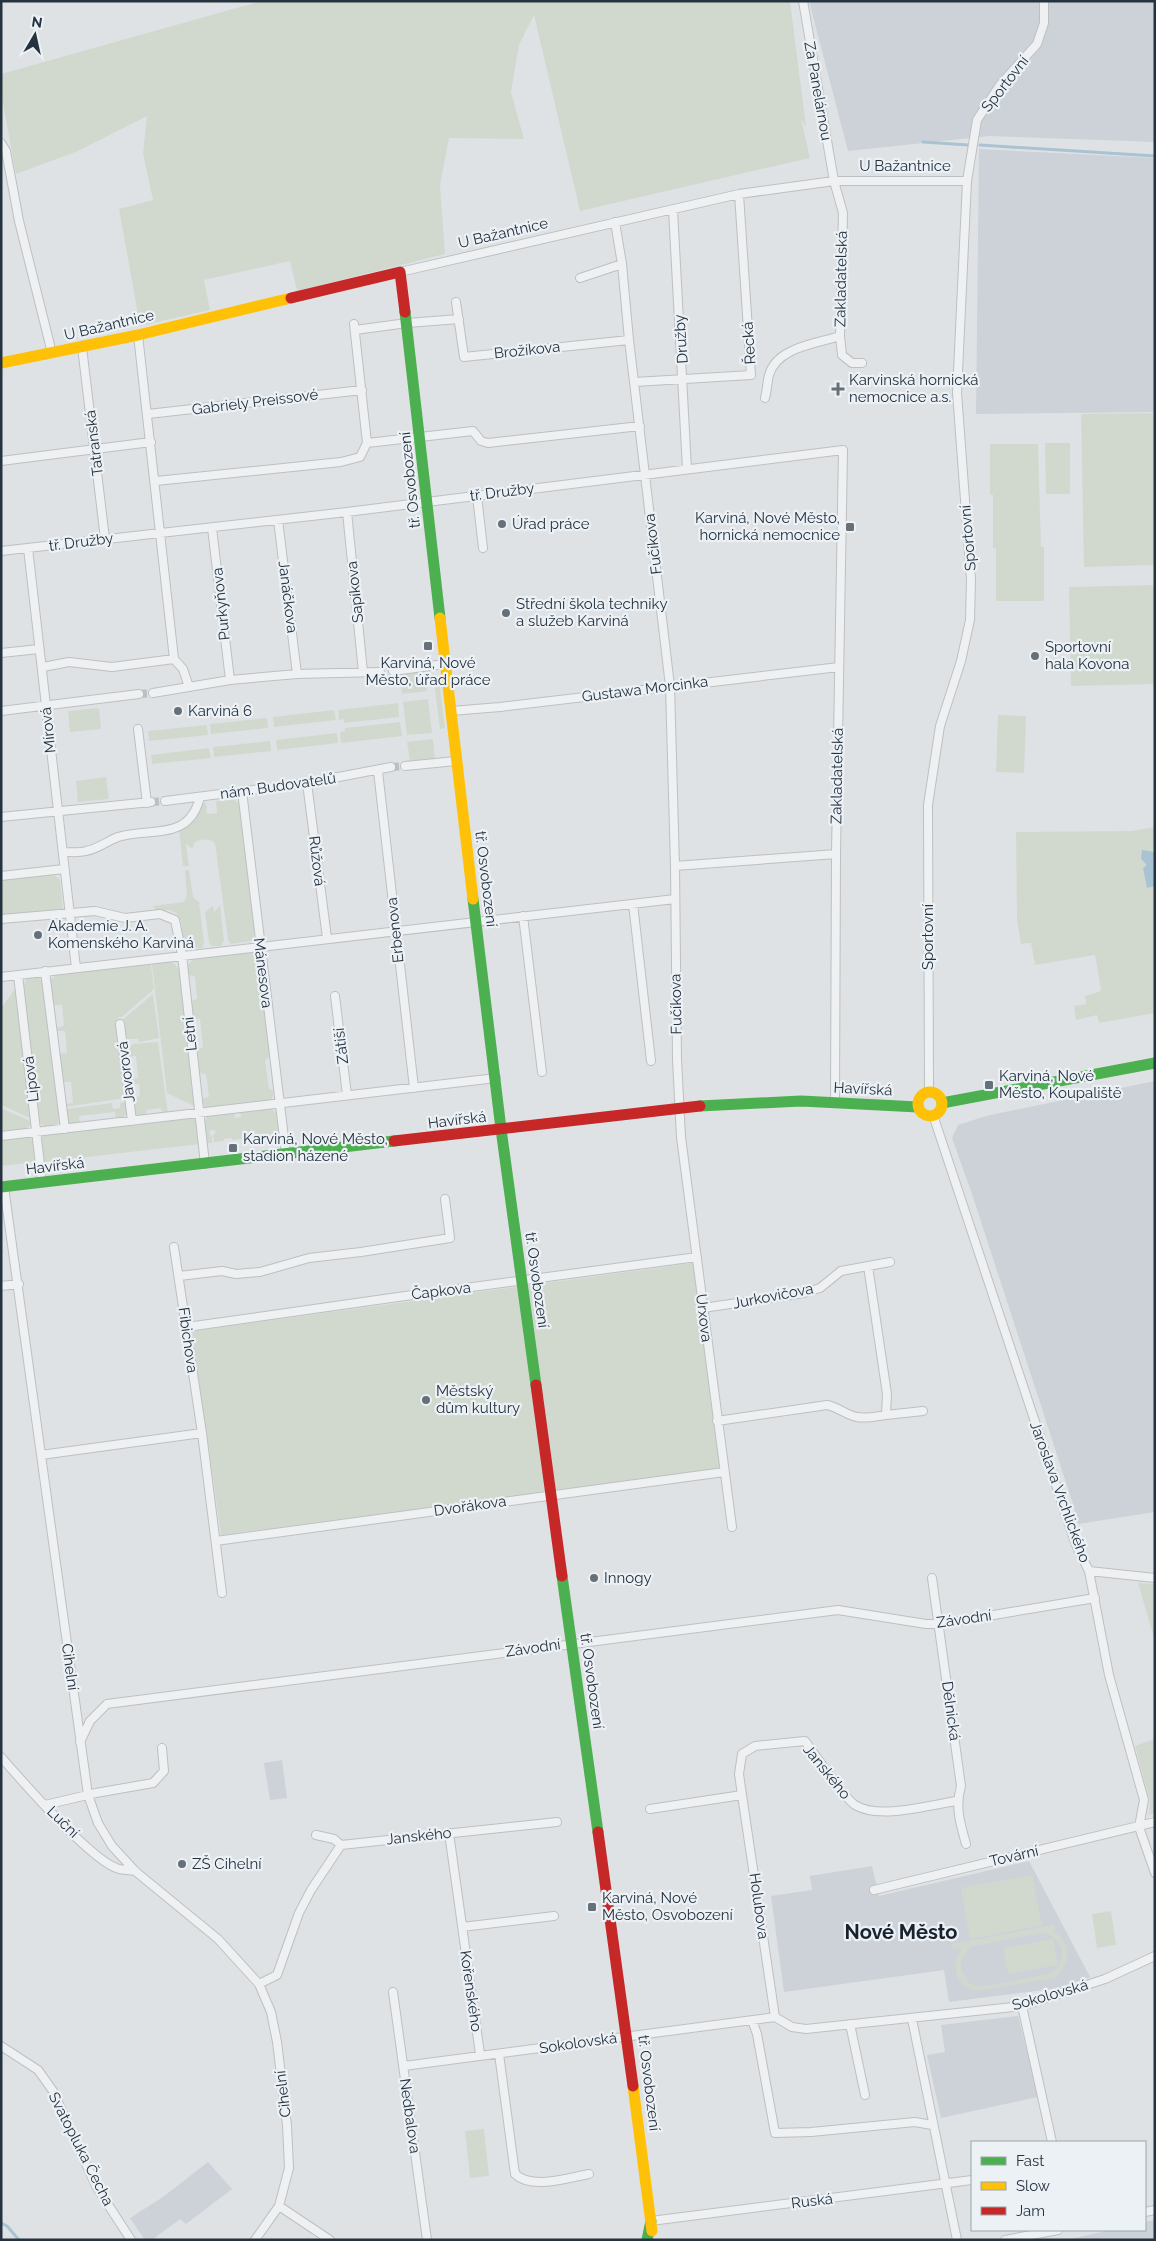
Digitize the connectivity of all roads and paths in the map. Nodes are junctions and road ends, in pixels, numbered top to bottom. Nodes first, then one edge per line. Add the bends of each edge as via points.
1 (803, 1) edge
2 (1044, 1) edge
3 (1, 143) edge
4 (834, 181) junction
5 (967, 181) junction
6 (739, 194) junction
7 (673, 210) junction
8 (615, 222) junction
9 (622, 264) junction
10 (400, 272) junction
11 (580, 278) dead end
12 (456, 302) dead end
13 (459, 319) junction
14 (407, 323) junction
15 (138, 335) junction
16 (840, 336) junction
17 (629, 340) junction
18 (82, 347) junction
19 (52, 353) junction
20 (1, 363) edge
21 (862, 363) dead end
22 (684, 380) junction
23 (635, 382) junction
24 (362, 390) junction
25 (766, 398) dead end
26 (148, 414) junction
27 (640, 426) junction
28 (420, 437) junction
29 (151, 442) junction
30 (368, 443) junction
31 (95, 449) junction
32 (843, 450) joint
33 (1, 461) edge
34 (687, 469) junction
35 (645, 475) junction
36 (156, 481) junction
37 (477, 496) junction
38 (427, 501) junction
39 (347, 512) junction
40 (278, 520) junction
41 (212, 528) junction
42 (161, 534) junction
43 (105, 539) junction
44 (28, 548) junction
45 (483, 548) dead end
46 (1, 551) edge
47 (39, 648) junction
48 (1, 653) edge
49 (174, 659) junction
50 (445, 664) junction
51 (838, 666) junction
52 (42, 667) junction
53 (393, 670) dead end
54 (363, 672) junction
55 (380, 672) dead end
56 (297, 674) junction
57 (230, 680) junction
58 (670, 686) junction
59 (189, 687) junction
60 (153, 693) tunnel mouth
61 (139, 694) tunnel mouth
62 (45, 705) junction
63 (1, 711) edge
64 (451, 711) junction
65 (138, 728) dead end
66 (456, 761) junction
67 (405, 766) tunnel mouth
68 (391, 768) tunnel mouth
69 (378, 771) junction
70 (308, 783) junction
71 (242, 791) junction
72 (200, 797) junction
73 (165, 801) tunnel mouth
74 (57, 812) junction
75 (1, 817) edge
76 (63, 852) junction
77 (836, 854) junction
78 (675, 866) junction
79 (64, 869) junction
80 (1, 876) edge
81 (675, 899) junction
82 (633, 904) junction
83 (68, 912) junction
84 (523, 916) junction
85 (1, 920) edge
86 (477, 921) junction
87 (395, 930) junction
88 (326, 938) junction
89 (259, 946) junction
90 (182, 955) junction
91 (76, 968) junction
92 (45, 972) junction
93 (18, 975) junction
94 (1, 977) edge
95 (336, 996) dead end
96 (120, 1024) dead end
97 (651, 1061) dead end
98 (1155, 1063) edge
99 (542, 1072) dead end
100 (496, 1078) junction
101 (414, 1088) junction
102 (929, 1092) junction
103 (347, 1095) junction
104 (835, 1102) junction
105 (279, 1103) junction
106 (942, 1103) junction
107 (918, 1107) junction
108 (680, 1109) junction
109 (199, 1113) junction
110 (933, 1116) junction
111 (132, 1121) junction
112 (64, 1128) junction
113 (501, 1129) junction
114 (37, 1132) junction
115 (1, 1136) edge
116 (286, 1154) junction
117 (206, 1164) junction
118 (42, 1182) junction
119 (3, 1187) edge
120 (445, 1199) dead end
121 (174, 1247) dead end
122 (696, 1258) junction
123 (890, 1262) dead end
124 (868, 1266) junction
125 (179, 1276) junction
126 (522, 1280) junction
127 (18, 1284) junction
128 (1, 1286) edge
129 (703, 1308) junction
130 (187, 1327) junction
131 (923, 1411) dead end
132 (886, 1415) junction
133 (718, 1421) junction
134 (202, 1433) junction
135 (41, 1455) junction
136 (724, 1472) junction
137 (551, 1496) junction
138 (732, 1527) dead end
139 (216, 1541) junction
140 (1089, 1571) junction
141 (932, 1578) dead end
142 (1155, 1578) edge
143 (222, 1593) dead end
144 (1095, 1598) junction
145 (940, 1624) junction
146 (570, 1643) junction
147 (80, 1742) junction
148 (162, 1748) dead end
149 (1, 1757) edge
150 (88, 1795) junction
151 (742, 1795) junction
152 (957, 1801) junction
153 (45, 1805) junction
154 (650, 1809) dead end
155 (557, 1822) dead end
156 (1155, 1822) edge
157 (1139, 1827) junction
158 (449, 1833) junction
159 (316, 1835) dead end
160 (966, 1844) dead end
161 (342, 1845) junction
162 (135, 1871) junction
163 (1155, 1874) edge
164 (874, 1890) dead end
165 (554, 1916) dead end
166 (462, 1927) junction
167 (1155, 1956) edge
168 (259, 1984) junction
169 (393, 1992) dead end
170 (1022, 2006) junction
171 (775, 2017) junction
172 (912, 2019) junction
173 (752, 2020) junction
174 (850, 2024) junction
175 (628, 2035) junction
176 (1, 2046) edge
177 (480, 2054) junction
178 (499, 2054) junction
179 (404, 2066) junction
180 (865, 2095) dead end
181 (932, 2125) junction
182 (1052, 2141) edge
183 (589, 2174) dead end
184 (971, 2180) edge
185 (946, 2184) junction
186 (278, 2206) junction
187 (651, 2222) junction
188 (1053, 2231) edge
189 (131, 2240) edge
190 (255, 2240) edge
191 (330, 2240) edge
192 (427, 2240) edge
193 (647, 2240) edge
194 (653, 2240) edge
195 (957, 2240) edge
196 (1005, 2240) edge

1 - 4 street, Za Panelárnou
2 - 5 street, Sportovní via 1044,23 1037,44 1000,85 977,120
3 - 19 street, U Bažantnice via 6,151
4 - 5 street, U Bažantnice
4 - 6 street, U Bažantnice
4 - 16 street, Zakladatelská via 843,213
5 - 102 street, Sportovní via 956,393 972,580 970,620 961,661 940,726 928,805
6 - 7 street, U Bažantnice
6 - 22 street, Řecká via 751,375
7 - 8 street, U Bažantnice
7 - 22 street, Družby
8 - 9 street, Fučíkova
8 - 10 street, U Bažantnice
9 - 11 street
9 - 17 street, Fučíkova
10 - 14 street, tř. Osvobození
10 - 15 street, U Bažantnice
12 - 13 street, Brožíkova
13 - 14 street
13 - 17 street, Brožíkova via 464,357
14 - 24 street via 354,327
14 - 28 street, tř. Osvobození
15 - 18 street, U Bažantnice
15 - 26 street
16 - 21 street, Zakladatelská via 842,355 852,363
16 - 25 street via 786,352 769,374
17 - 23 street, Fučíkova
18 - 19 street, U Bažantnice
18 - 31 street, Tatranská
19 - 20 street, U Bažantnice
22 - 23 street, Řecká
22 - 34 street, Družby
23 - 27 street, Fučíkova
24 - 26 street, Gabriely Preissové
24 - 30 street
26 - 29 street
27 - 28 street via 488,443 481,441 473,432
27 - 35 street, Fučíkova
28 - 30 street
28 - 38 street, tř. Osvobození
29 - 31 street
29 - 36 street
30 - 36 street via 360,457 341,462
31 - 33 street
31 - 43 street, Tatranská
32 - 34 street, tř. Družby
32 - 51 street, Zakladatelská
34 - 35 street, tř. Družby
35 - 37 street, tř. Družby
35 - 58 street, Fučíkova
36 - 42 street
37 - 38 street, tř. Družby
37 - 45 street
38 - 39 street, tř. Družby
38 - 50 street, tř. Osvobození
39 - 40 street, tř. Družby
39 - 54 street, Sapíkova
40 - 41 street, tř. Družby
40 - 56 street, Janáčkova
41 - 42 street, tř. Družby
41 - 57 street, Purkyňova
42 - 43 street, tř. Družby
42 - 49 street
43 - 44 street, tř. Družby
44 - 46 street, tř. Družby
44 - 47 street, Mírová
47 - 48 street
47 - 52 street, Mírová
49 - 52 street via 112,667 69,662
49 - 59 street via 183,669
50 - 53 street
50 - 64 street, tř. Osvobození
51 - 58 street, Gustawa Morcinka
51 - 77 street, Zakladatelská
52 - 62 street, Mírová
54 - 55 street
54 - 56 street
56 - 57 street
57 - 59 street
58 - 64 street, Gustawa Morcinka
58 - 78 street, Fučíkova
59 - 60 street
61 - 62 street
62 - 63 street
62 - 74 street, Mírová
64 - 66 street, tř. Osvobození
65 - 74 street via 149,803
66 - 67 street
66 - 86 street, tř. Osvobození
68 - 69 street, nám. Budovatelů
69 - 70 street, nám. Budovatelů
69 - 87 street, Erbenova
70 - 71 street, nám. Budovatelů
70 - 88 street, Růžová
71 - 72 street, nám. Budovatelů
71 - 89 street, Mánesova
72 - 73 street, nám. Budovatelů
72 - 76 street via 197,810 187,822 172,830 118,837 87,851
74 - 75 street
74 - 76 street, Mírová
76 - 79 street, Mírová
77 - 78 street
77 - 104 street, Zakladatelská
78 - 81 street, Fučíkova
79 - 80 street
79 - 83 street, Mírová
81 - 82 street
81 - 108 street, Fučíkova
82 - 84 street
82 - 97 street, Fučíkova
83 - 85 street
83 - 90 street via 95,911 125,918 170,916 175,920
83 - 91 street, Mírová
84 - 86 street
84 - 99 street
86 - 87 street
86 - 100 street, tř. Osvobození
87 - 88 street
87 - 101 street, Erbenova
88 - 89 street
89 - 90 street
89 - 105 street, Mánesova
90 - 91 street
90 - 109 street, Letní
91 - 92 street
92 - 93 street
92 - 112 street, Lipová
93 - 94 street
93 - 114 street, Lipová
95 - 103 street, Zátiší
96 - 111 street, Javorová
98 - 106 street
100 - 101 street
100 - 113 street, tř. Osvobození
101 - 103 street
102 - 106 street via 936,1094
102 - 107 street via 921,1095
103 - 105 street
104 - 107 street, Havířská
104 - 108 street, Havířská via 760,1101
105 - 109 street
105 - 116 street, Mánesova
106 - 110 street
107 - 110 street via 922,1113
108 - 113 street, Havířská
108 - 122 street, Urxova
109 - 111 street
109 - 117 street, Letní
110 - 140 street, Jaroslava Vrchlického via 1073,1536
111 - 112 street
112 - 114 street
113 - 116 street, Havířská
113 - 126 street, tř. Osvobození
114 - 115 street
114 - 118 street, Lipová
116 - 117 street, Havířská
117 - 118 street, Havířská
118 - 119 street, Havířská
119 - 127 street, Cihelní
120 - 125 street via 450,1238 309,1258 260,1272 236,1274 222,1271
121 - 125 street, Fibichova
122 - 126 street, Čapkova
122 - 129 street, Urxova
123 - 124 street, Jurkovičova
124 - 129 street, Jurkovičova via 841,1271 820,1288 804,1293
124 - 132 street via 887,1394
125 - 130 street, Fibichova
126 - 130 street, Čapkova
126 - 137 street, tř. Osvobození
127 - 128 street
127 - 135 street, Cihelní
129 - 133 street, Urxova
130 - 134 street, Fibichova
131 - 132 street
132 - 133 street via 858,1417 827,1405
133 - 136 street, Urxova
134 - 135 street
134 - 139 street, Fibichova
135 - 147 street, Cihelní
136 - 137 street, Dvořákova
136 - 138 street, Urxova
137 - 139 street, Dvořákova
137 - 146 street, tř. Osvobození
139 - 143 street, Fibichova
140 - 142 street
140 - 144 street, Jaroslava Vrchlického
141 - 145 street, Dělnická
144 - 145 street, Závodní
144 - 157 street, Jaroslava Vrchlického via 1109,1675 1144,1800
145 - 146 street, Závodní via 838,1610
145 - 152 street, Dělnická via 961,1786
146 - 147 street, Závodní via 108,1704 90,1721
146 - 175 street, tř. Osvobození
147 - 150 street, Cihelní
148 - 150 street via 164,1771 153,1783
149 - 153 street, Luční
150 - 153 street
150 - 162 street, Cihelní via 98,1823 112,1846
151 - 152 street, Janského via 738,1774 742,1754 755,1746 805,1741 853,1804 869,1811 883,1812
151 - 154 street
151 - 171 street, Holubova
152 - 160 street, Dělnická
153 - 162 street, Luční via 99,1857 118,1869
155 - 158 street, Janského
156 - 157 street, Tovární
157 - 163 street, Jaroslava Vrchlického
157 - 164 street, Tovární
158 - 161 street, Janského
158 - 166 street, Kořenského
159 - 161 street via 334,1839
161 - 168 street via 299,1913 277,1975
162 - 168 street, Cihelní via 218,1939
165 - 166 street
166 - 177 street, Kořenského
167 - 170 street, Sokolovská via 1105,1978
168 - 186 street, Cihelní via 272,2012 287,2125 288,2168
169 - 179 street, Nedbalova
170 - 172 street, Sokolovská
170 - 182 street
171 - 173 street, Sokolovská
171 - 174 street, Sokolovská via 792,2027 806,2029
172 - 174 street, Sokolovská
172 - 181 street
173 - 175 street, Sokolovská
173 - 181 street via 775,2133 915,2122
174 - 180 street
175 - 178 street, Sokolovská
175 - 187 street, tř. Osvobození
176 - 189 street, Svatopluka Čecha via 38,2070 53,2091 96,2186
177 - 178 street, Sokolovská
177 - 179 street, Sokolovská
178 - 183 street via 515,2174 522,2181 534,2182
179 - 192 street, Nedbalova
181 - 185 street
184 - 185 street, Ruská
185 - 187 street, Ruská
185 - 195 street
186 - 190 street, Cihelní
186 - 191 street
187 - 193 street
187 - 194 street, tř. Osvobození
188 - 196 street

